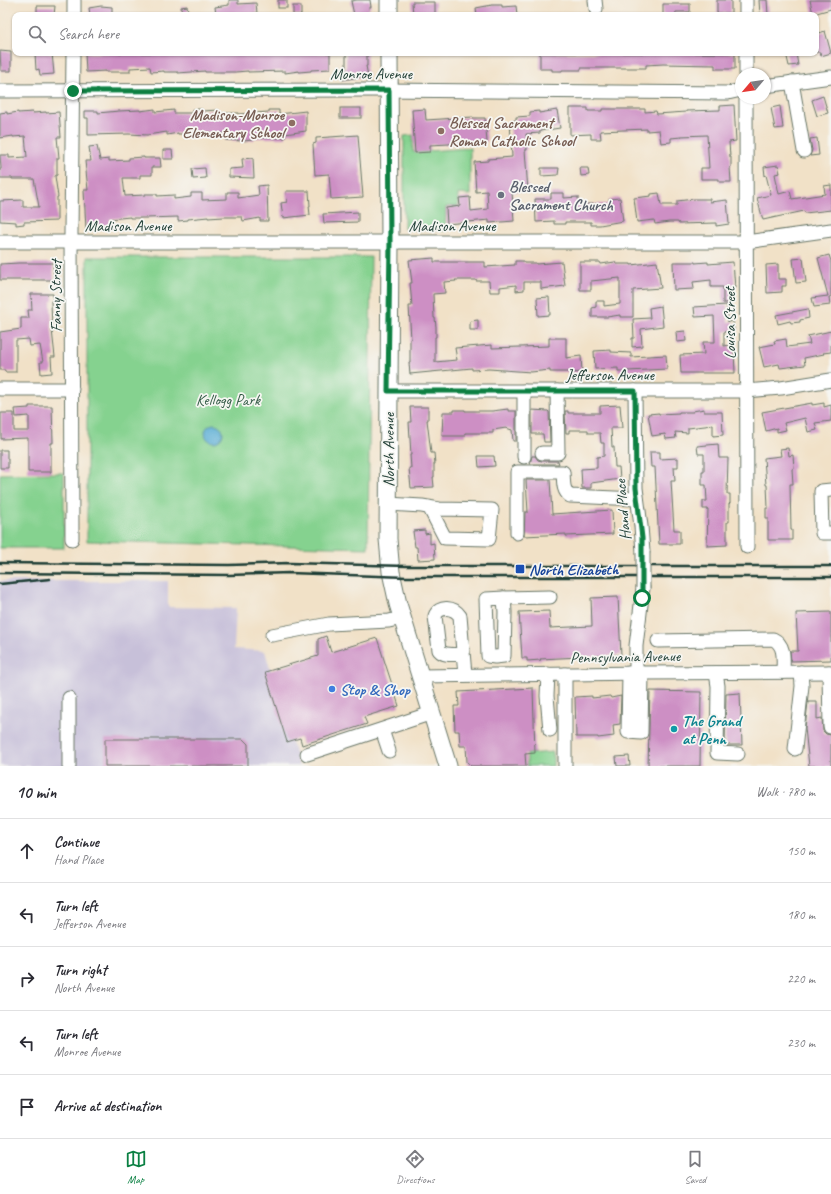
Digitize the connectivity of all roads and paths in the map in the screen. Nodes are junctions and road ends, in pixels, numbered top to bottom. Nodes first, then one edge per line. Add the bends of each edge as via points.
1 (74, 0) edge
2 (389, 0) edge
3 (746, 0) edge
4 (74, 12) edge
5 (389, 12) edge
6 (746, 12) edge
7 (73, 56) edge
8 (389, 56) edge
9 (746, 56) edge
10 (746, 68) edge
11 (831, 77) edge
12 (792, 82) junction
13 (771, 85) edge
14 (389, 90) junction
15 (0, 91) edge
16 (73, 91) junction
17 (735, 91) edge
18 (746, 104) edge
19 (804, 151) dead end
20 (831, 230) edge
21 (0, 242) edge
22 (71, 242) junction
23 (390, 242) junction
24 (746, 242) junction
25 (831, 380) edge
26 (0, 389) edge
27 (72, 389) junction
28 (388, 391) junction
29 (524, 391) junction
30 (557, 391) junction
31 (635, 391) junction
32 (746, 391) junction
33 (542, 453) dead end
34 (524, 457) dead end
35 (826, 491) edge
36 (637, 499) junction
37 (388, 504) junction
38 (429, 507) junction
39 (831, 532) edge
40 (517, 533) dead end
41 (72, 538) dead end
42 (747, 547) dead end
43 (504, 598) junction
44 (550, 598) dead end
45 (402, 618) junction
46 (272, 635) dead end
47 (658, 641) dead end
48 (463, 654) dead end
49 (495, 657) junction
50 (782, 672) junction
51 (801, 672) junction
52 (830, 672) edge
53 (636, 673) junction
54 (716, 673) junction
55 (548, 674) junction
56 (564, 674) junction
57 (465, 675) junction
58 (495, 675) junction
59 (420, 676) junction
60 (69, 698) dead end
61 (432, 713) junction
62 (830, 727) edge
63 (382, 730) junction
64 (550, 730) dead end
65 (795, 749) dead end
66 (389, 751) dead end
67 (307, 754) dead end
68 (738, 754) dead end
69 (69, 766) edge
70 (448, 766) edge
71 (565, 766) edge

1 - 4 street
2 - 5 main road
3 - 6 street
7 - 16 street, Fanny Street
8 - 14 main road, North Avenue
9 - 10 street
11 - 12 street
12 - 13 street
12 - 19 street
14 - 16 street, Monroe Avenue
14 - 17 street, Monroe Avenue
14 - 23 main road, North Avenue
15 - 16 street, Monroe Avenue
16 - 22 street, Fanny Street
18 - 24 street, Louisa Street
20 - 24 street, Madison Avenue
21 - 22 street, Madison Avenue
22 - 23 street, Madison Avenue
22 - 27 street, Fanny Street
23 - 24 street, Madison Avenue
23 - 28 main road, North Avenue
24 - 32 street, Louisa Street
25 - 32 street, Jefferson Avenue
26 - 27 street
27 - 41 street, Fanny Street
28 - 29 street, Jefferson Avenue
28 - 37 main road, North Avenue
29 - 30 street, Jefferson Avenue
29 - 34 street
30 - 31 street, Jefferson Avenue
30 - 33 street via 558,453
31 - 32 street, Jefferson Avenue
31 - 36 street, Hand Place
32 - 42 street, Louisa Street
35 - 39 street via 822,533
36 - 40 street via 570,496 564,488 563,472 517,472
36 - 53 street, Hand Place, bridge via 642,532 643,588 636,646
37 - 38 street
37 - 45 main road, North Avenue via 391,572
38 - 38 street via 492,510 489,539 445,538
43 - 44 street
43 - 49 street via 504,656
43 - 49 street via 486,599 488,656
45 - 46 street via 329,624
45 - 59 main road, North Avenue
47 - 50 street via 773,639 782,647
48 - 57 street
49 - 58 street
50 - 51 street, Pennsylvania Avenue
50 - 54 street, Pennsylvania Avenue
51 - 52 street, Pennsylvania Avenue
51 - 65 street via 802,686
52 - 62 street
53 - 54 street, Pennsylvania Avenue
53 - 56 street, Pennsylvania Avenue
54 - 68 street via 717,754
55 - 56 street, Pennsylvania Avenue
55 - 58 street, Pennsylvania Avenue
55 - 64 street
56 - 71 street
57 - 58 street, Pennsylvania Avenue
57 - 59 street, Pennsylvania Avenue
59 - 61 main road, North Avenue
60 - 69 street
61 - 63 street
61 - 70 main road, North Avenue
63 - 66 street
63 - 67 street

